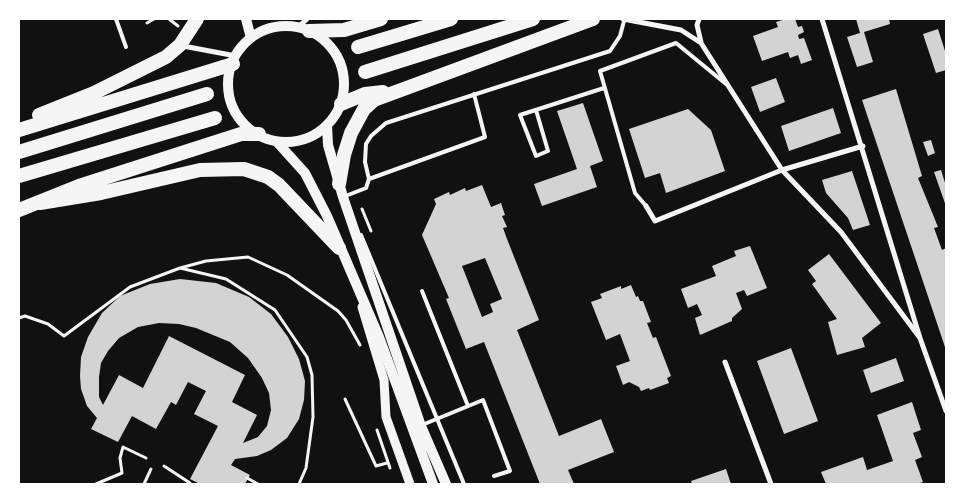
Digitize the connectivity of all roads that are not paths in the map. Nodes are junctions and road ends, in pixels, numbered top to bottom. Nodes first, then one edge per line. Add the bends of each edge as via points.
1 (116, 19) edge
2 (197, 19) edge
3 (246, 19) edge
4 (380, 19) edge
5 (451, 19) edge
6 (533, 19) edge
7 (593, 19) edge
8 (698, 19) edge
9 (822, 19) edge
10 (624, 20) edge
11 (283, 22) edge
12 (305, 26) edge
13 (251, 38) junction
14 (702, 43) junction
15 (180, 45) junction
16 (358, 46) dead end
17 (126, 47) dead end
18 (234, 60) junction
19 (365, 72) dead end
20 (726, 84) junction
21 (604, 88) junction
22 (398, 90) junction
23 (207, 94) dead end
24 (474, 94) junction
25 (341, 104) junction
26 (536, 110) junction
27 (215, 118) dead end
28 (19, 123) edge
29 (326, 125) junction
30 (19, 130) edge
31 (259, 134) junction
32 (277, 142) junction
33 (863, 146) junction
34 (19, 152) edge
35 (782, 170) junction
36 (19, 176) edge
37 (369, 179) junction
38 (341, 190) junction
39 (40, 203) junction
40 (646, 206) joint
41 (19, 210) edge
42 (339, 248) junction
43 (348, 270) junction
44 (422, 291) dead end
45 (920, 338) junction
46 (726, 362) dead end
47 (468, 406) junction
48 (946, 411) edge
49 (438, 419) junction
50 (421, 426) junction
51 (494, 476) dead end
52 (410, 484) edge
53 (433, 484) edge
54 (446, 484) edge
55 (464, 484) edge
56 (770, 484) edge

1 - 17 lane
2 - 15 highway
3 - 13 main road
4 - 12 highway via 344,30
5 - 16 highway
6 - 19 highway
7 - 22 highway
8 - 14 street
9 - 33 street
10 - 14 street via 681,30
10 - 24 lane via 620,36 610,51
11 - 12 main road
11 - 13 main road
12 - 25 main road via 331,48 341,64 345,84
13 - 18 main road
14 - 20 street
15 - 18 street
15 - 28 highway via 166,57 94,93
18 - 30 highway
18 - 31 main road via 229,82 231,100 241,120
20 - 21 lane via 676,43 600,72
20 - 35 street
21 - 26 lane
21 - 40 lane via 635,193
22 - 25 highway via 365,94
22 - 38 highway via 374,100 358,119 344,155
23 - 34 highway
24 - 37 lane via 386,123 378,129 371,136 364,153
24 - 37 lane via 485,137
25 - 29 main road
26 - 26 lane via 520,115 536,156 548,151
27 - 36 highway
29 - 32 main road via 299,142
29 - 38 main road via 328,145
31 - 32 main road
31 - 39 highway via 241,134 79,186
32 - 42 main road via 305,173
33 - 35 street
33 - 45 street
35 - 40 street via 655,221
35 - 45 street via 841,232
37 - 38 lane via 366,188
38 - 49 lane
38 - 50 main road
39 - 41 highway
39 - 42 highway via 101,193 200,170 244,169 268,177 279,185
42 - 43 main road
43 - 52 street via 384,380 386,417
43 - 53 main road via 379,337
44 - 47 lane
45 - 48 street
46 - 56 street
47 - 49 lane
47 - 51 lane via 483,400 510,471
49 - 50 lane
49 - 55 lane
50 - 54 main road

